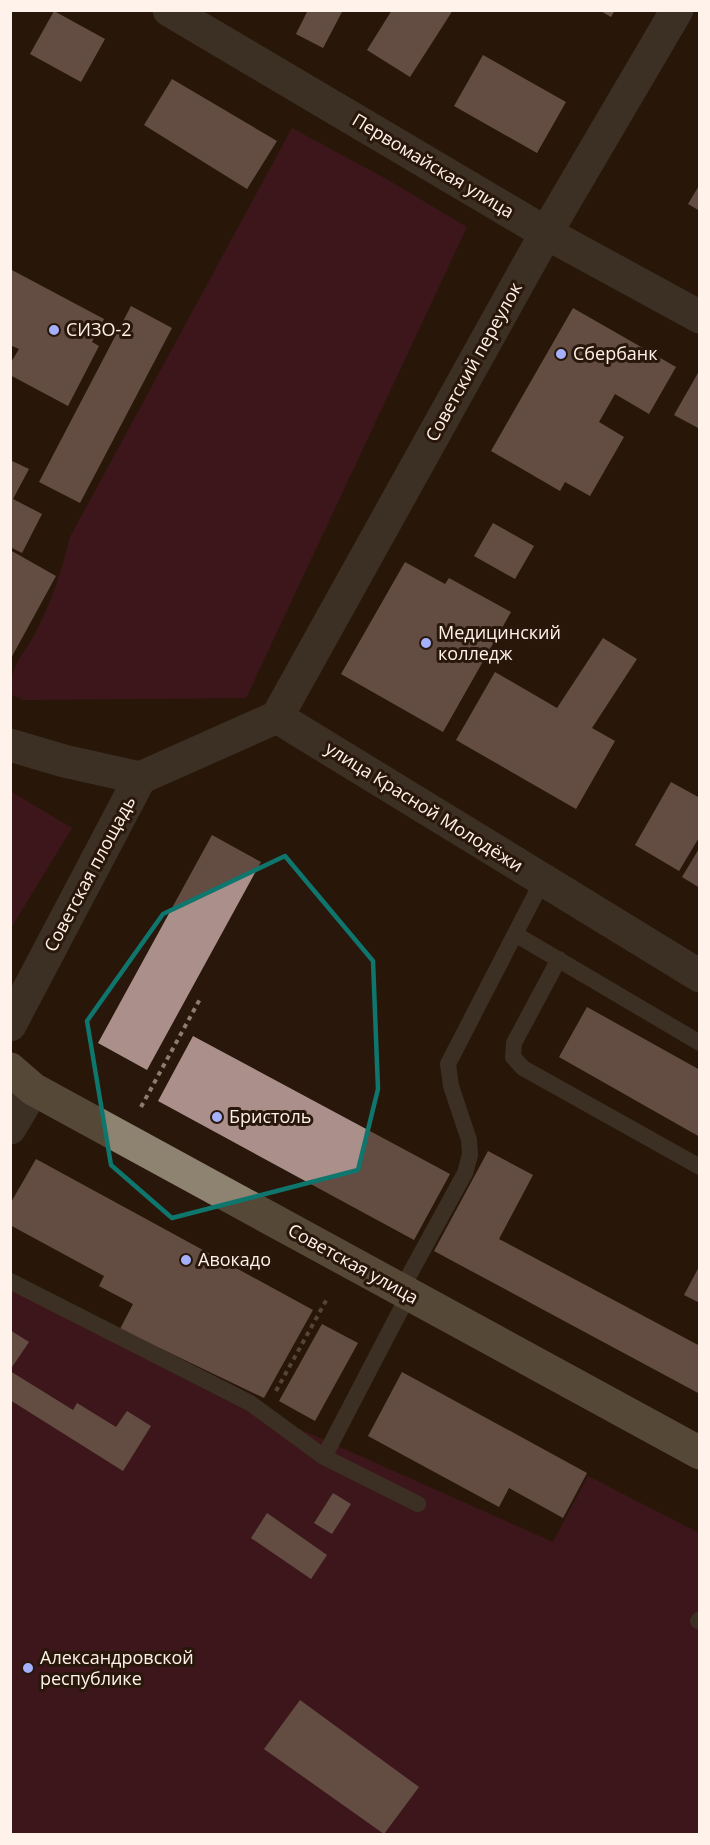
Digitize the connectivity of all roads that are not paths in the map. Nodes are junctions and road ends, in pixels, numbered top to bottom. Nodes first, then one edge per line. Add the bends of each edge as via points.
1 (169, 10) edge
2 (677, 10) edge
3 (546, 233) junction
4 (699, 317) edge
5 (277, 717) junction
6 (10, 745) edge
7 (140, 778) junction
8 (543, 880) junction
9 (515, 934) junction
10 (559, 960) junction
11 (699, 976) edge
12 (10, 1025) edge
13 (699, 1043) edge
14 (22, 1079) edge
15 (10, 1128) edge
16 (699, 1167) edge
17 (10, 1281) edge
18 (405, 1292) junction
19 (699, 1453) edge
20 (324, 1457) junction
21 (418, 1504) dead end

1 - 3 street, Первомайская улица
2 - 3 street, Советский переулок
3 - 4 street, Первомайская улица
3 - 5 street, Советский переулок
5 - 7 street
5 - 8 street, улица Красной Молодёжи
6 - 7 street, Советская площадь
7 - 12 street, Советская площадь
8 - 9 lane
8 - 11 street, улица Красной Молодёжи
9 - 10 lane
9 - 18 lane via 448,1064 470,1155 465,1173
10 - 13 lane
10 - 16 lane via 514,1043 513,1057 523,1068
14 - 15 street
14 - 18 main road, Советская улица
17 - 20 lane via 250,1403
18 - 19 main road, Советская улица
18 - 20 lane
20 - 21 lane

